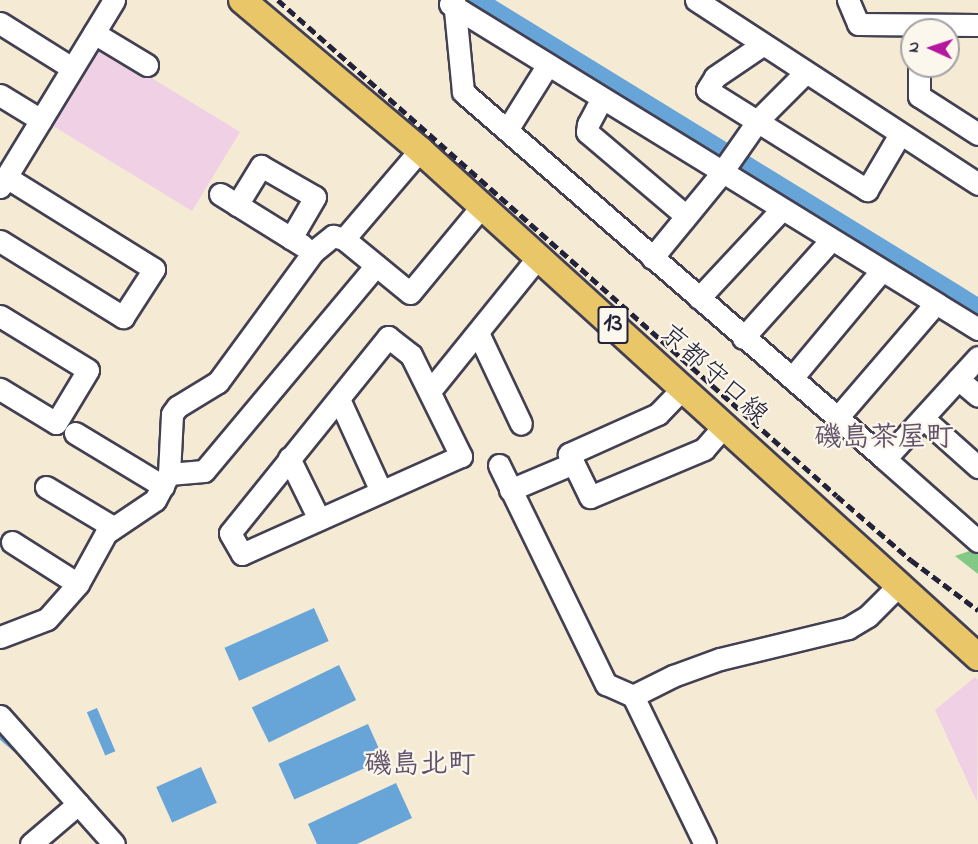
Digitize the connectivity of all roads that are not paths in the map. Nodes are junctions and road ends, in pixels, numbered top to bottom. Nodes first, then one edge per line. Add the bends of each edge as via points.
1 (114, 0) edge
2 (242, 0) edge
3 (696, 0) edge
4 (848, 0) edge
5 (452, 3) edge
6 (0, 23) edge
7 (978, 25) edge
8 (960, 26) edge
9 (900, 27) edge
10 (94, 33) junction
11 (762, 45) junction
12 (147, 65) dead end
13 (547, 66) junction
14 (72, 68) junction
15 (805, 73) junction
16 (919, 78) edge
17 (0, 95) edge
18 (602, 100) junction
19 (41, 120) junction
20 (756, 123) junction
21 (507, 130) junction
22 (900, 134) junction
23 (978, 134) edge
24 (420, 150) junction
25 (722, 170) junction
26 (3, 182) edge
27 (978, 184) edge
28 (482, 206) junction
29 (781, 210) junction
30 (685, 215) junction
31 (291, 238) junction
32 (344, 239) junction
33 (0, 241) edge
34 (830, 241) junction
35 (313, 252) junction
36 (538, 257) junction
37 (652, 258) junction
38 (376, 265) junction
39 (881, 272) junction
40 (699, 298) junction
41 (935, 304) junction
42 (0, 316) edge
43 (978, 329) edge
44 (479, 335) junction
45 (743, 338) junction
46 (978, 357) edge
47 (792, 378) junction
48 (958, 379) junction
49 (682, 388) junction
50 (0, 389) edge
51 (430, 391) junction
52 (978, 396) edge
53 (339, 399) junction
54 (837, 418) junction
55 (923, 418) junction
56 (521, 424) dead end
57 (724, 426) junction
58 (75, 433) dead end
59 (289, 458) junction
60 (885, 459) junction
61 (574, 463) junction
62 (499, 465) dead end
63 (978, 467) edge
64 (166, 480) junction
65 (46, 487) dead end
66 (510, 490) junction
67 (381, 491) junction
68 (319, 519) junction
69 (113, 527) junction
70 (978, 541) edge
71 (12, 542) dead end
72 (78, 584) junction
73 (899, 585) junction
74 (0, 637) edge
75 (978, 657) edge
76 (633, 696) junction
77 (0, 716) edge
78 (78, 804) junction
79 (31, 844) edge
80 (114, 844) edge
81 (705, 844) edge

1 - 10 street
2 - 24 main road, 京都守口線 / 13
3 - 11 street
4 - 9 street via 858,24
5 - 13 street
5 - 21 street via 464,92
6 - 14 street
7 - 8 street
10 - 12 street
10 - 14 street
11 - 15 street
11 - 20 street via 715,77 707,90
13 - 18 street
13 - 21 street
14 - 19 street
15 - 20 street
15 - 22 street
16 - 23 street via 919,96
17 - 19 street
18 - 25 street
18 - 30 street via 587,132
19 - 26 street
20 - 22 street via 841,165 867,190
20 - 25 street
21 - 37 street
22 - 27 street
24 - 28 main road, 京都守口線 / 13
24 - 32 street
25 - 29 street
25 - 30 street
26 - 33 street via 154,269 123,317
28 - 36 main road, 京都守口線 / 13
28 - 38 street via 410,293
29 - 34 street
29 - 40 street
30 - 37 street
31 - 31 street via 228,200 261,166 315,197
31 - 35 street
32 - 35 street via 333,236
32 - 38 street
34 - 39 street
34 - 45 street
35 - 64 street via 218,382 177,406 172,414
36 - 44 street
36 - 49 main road, 京都守口線 / 13
37 - 40 street
38 - 64 street via 204,471
39 - 41 street
39 - 47 street
40 - 45 street
41 - 43 street
41 - 54 street
42 - 50 street via 88,370 56,423
44 - 51 street
44 - 56 street
45 - 47 street
46 - 48 street
47 - 54 street
48 - 52 street
48 - 55 street
49 - 57 main road, 京都守口線 / 13
49 - 61 street via 658,414 569,453
51 - 53 street via 411,355 388,336
51 - 67 street via 461,456
53 - 59 street
53 - 67 street
54 - 60 street
55 - 60 street
55 - 63 street
57 - 61 street via 704,448 590,497
57 - 73 main road, 京都守口線 / 13
58 - 64 street
59 - 68 street
59 - 68 street via 230,533 242,554
60 - 70 street
61 - 66 street
62 - 66 street
64 - 69 street via 155,500
65 - 69 street
66 - 76 street via 606,684
67 - 68 street
69 - 72 street via 105,533
71 - 72 street
72 - 74 street via 47,619
73 - 75 main road, 京都守口線 / 13
73 - 76 street via 868,616 848,628 720,659
76 - 81 street
77 - 78 street
78 - 79 street
78 - 80 street

